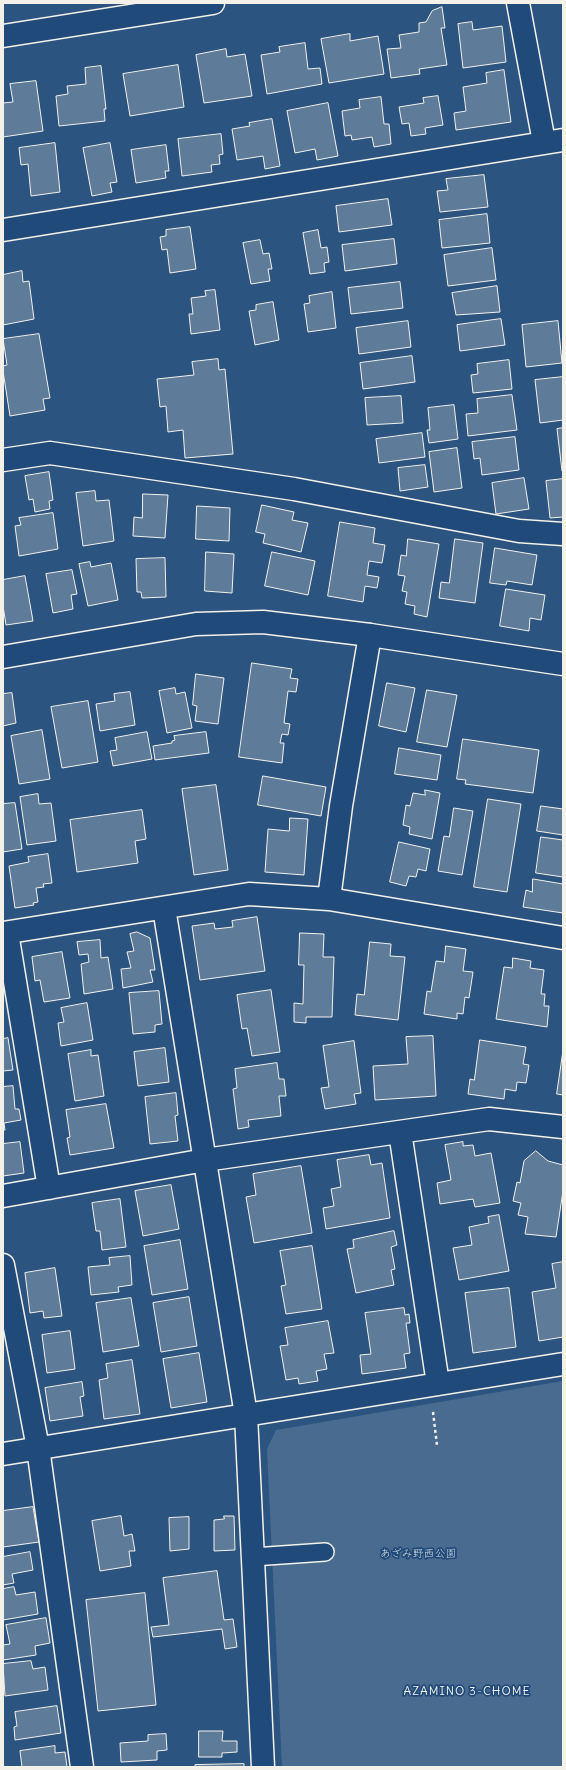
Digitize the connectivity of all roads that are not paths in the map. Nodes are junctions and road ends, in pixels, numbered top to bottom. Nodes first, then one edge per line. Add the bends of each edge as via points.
1 (213, 3) edge
2 (518, 3) edge
3 (3, 36) edge
4 (554, 141) edge
5 (3, 230) edge
6 (3, 460) edge
7 (563, 534) edge
8 (370, 635) junction
9 (3, 657) edge
10 (563, 664) edge
11 (329, 899) junction
12 (164, 908) junction
13 (5, 933) edge
14 (563, 938) edge
15 (563, 1127) edge
16 (400, 1132) junction
17 (205, 1160) junction
18 (49, 1188) junction
19 (3, 1196) edge
20 (3, 1265) edge
21 (563, 1364) edge
22 (434, 1385) junction
23 (246, 1415) junction
24 (38, 1448) junction
25 (3, 1454) edge
26 (325, 1552) dead end
27 (253, 1557) junction
28 (82, 1767) edge
29 (263, 1767) edge

1 - 3 street
2 - 4 street
4 - 5 street
6 - 7 street via 50,453 294,489 519,531
8 - 9 street via 263,622 196,624
8 - 10 street
8 - 11 street via 341,806
11 - 12 street via 249,894
11 - 14 street
12 - 13 street
12 - 17 street
13 - 18 street
15 - 16 street via 489,1119
16 - 17 street
16 - 22 street
17 - 18 street
17 - 23 street
18 - 19 street
20 - 24 street
21 - 22 street
22 - 23 street
23 - 24 street
23 - 27 street
24 - 25 street
24 - 28 street
26 - 27 lane
27 - 29 street

